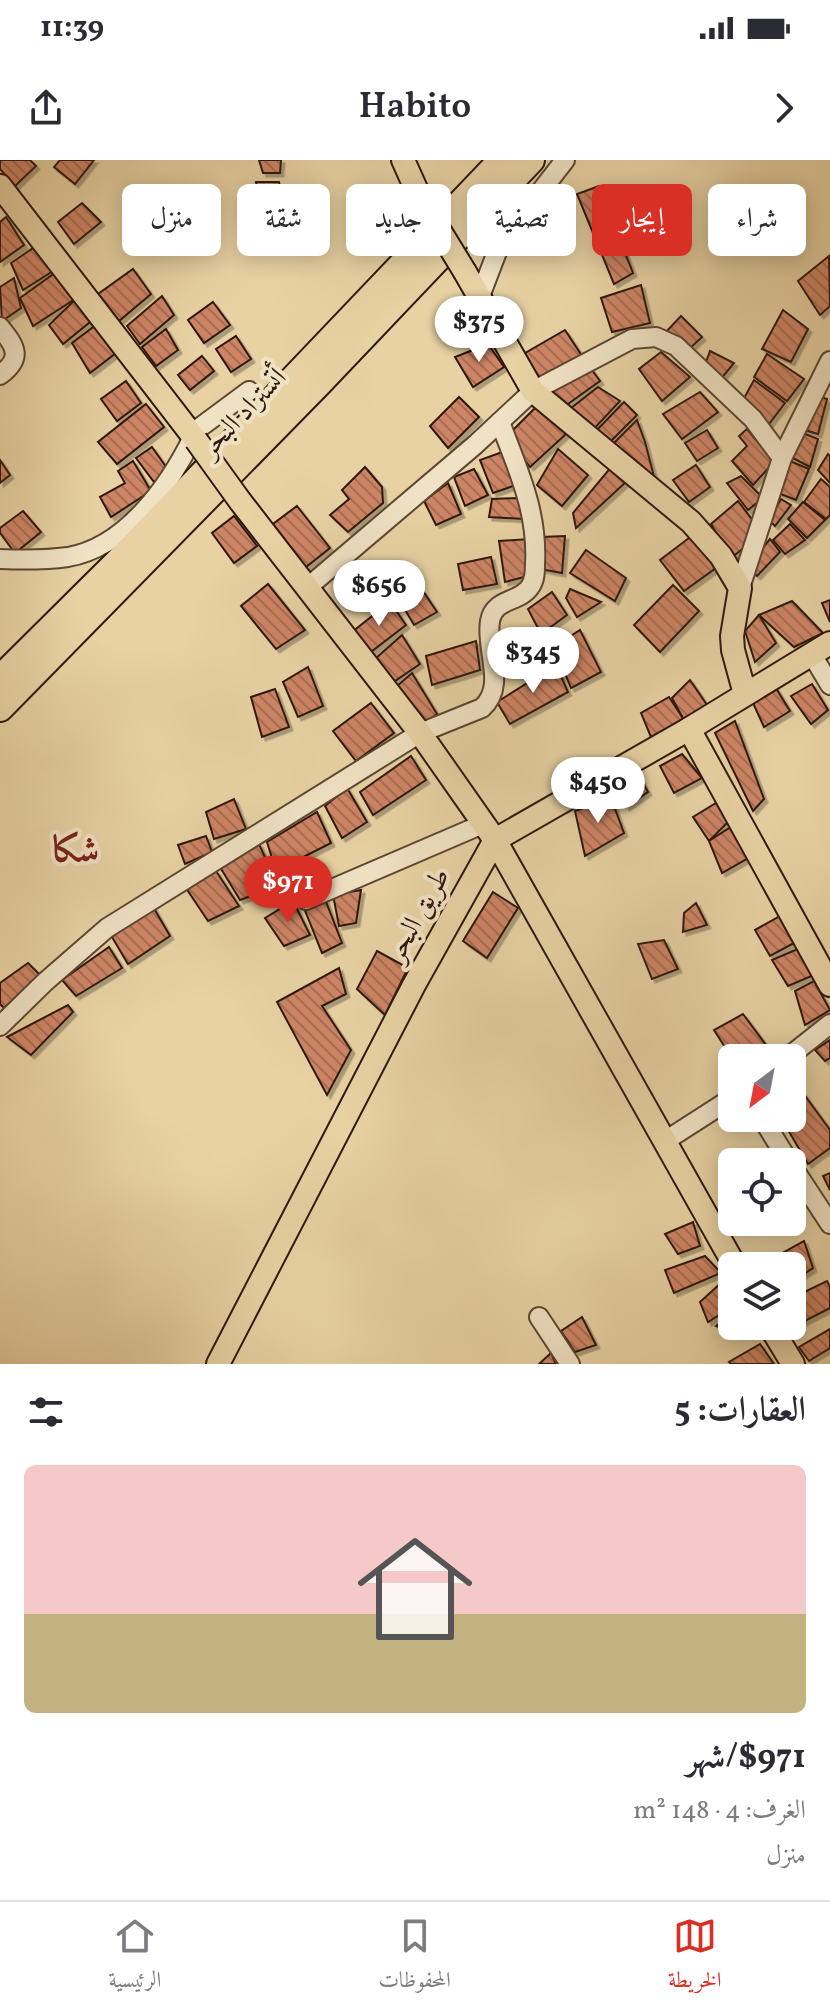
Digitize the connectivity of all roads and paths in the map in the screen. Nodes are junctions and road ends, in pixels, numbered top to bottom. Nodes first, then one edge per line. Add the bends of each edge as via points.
1 (403, 160) edge
2 (502, 160) edge
3 (531, 160) edge
4 (565, 160) edge
5 (4, 200) edge
6 (479, 299) junction
7 (0, 327) edge
8 (830, 361) edge
9 (0, 375) edge
10 (249, 391) dead end
11 (533, 391) junction
12 (500, 422) junction
13 (193, 437) junction
14 (782, 458) junction
15 (0, 559) edge
16 (308, 587) junction
17 (740, 588) junction
18 (820, 648) edge
19 (0, 679) edge
20 (830, 685) edge
21 (745, 694) junction
22 (0, 708) edge
23 (689, 729) junction
24 (420, 733) junction
25 (489, 832) junction
26 (306, 900) dead end
27 (830, 985) edge
28 (830, 1024) edge
29 (0, 1026) edge
30 (805, 1044) edge
31 (718, 1107) edge
32 (665, 1141) junction
33 (806, 1187) edge
34 (830, 1224) edge
35 (727, 1252) edge
36 (539, 1317) dead end
37 (778, 1340) edge
38 (218, 1364) edge
39 (570, 1364) edge
40 (793, 1364) edge

1 - 6 main road, bridge
2 - 19 highway, أتستراد البحر
3 - 22 highway, أتستراد البحر
4 - 6 street via 500,244
5 - 13 main road
6 - 11 main road
7 - 9 street via 16,355
8 - 14 street
10 - 13 street
11 - 12 street
11 - 14 street via 632,339 656,337 676,346 753,419
11 - 17 main road via 691,522
12 - 16 street
12 - 24 street via 532,507 534,581 492,615 489,646 496,686 489,701
13 - 15 street via 157,495 104,544 69,557
13 - 16 main road, bridge
14 - 17 street
16 - 24 main road
17 - 21 main road via 732,636
18 - 20 street
18 - 21 main road
21 - 23 main road
23 - 25 main road
23 - 27 main road
24 - 25 main road
24 - 29 street via 107,928
25 - 26 street
25 - 32 main road
25 - 38 main road, طريق البحر
28 - 30 street
31 - 32 street
32 - 35 main road
33 - 34 street
36 - 39 street
37 - 40 main road

